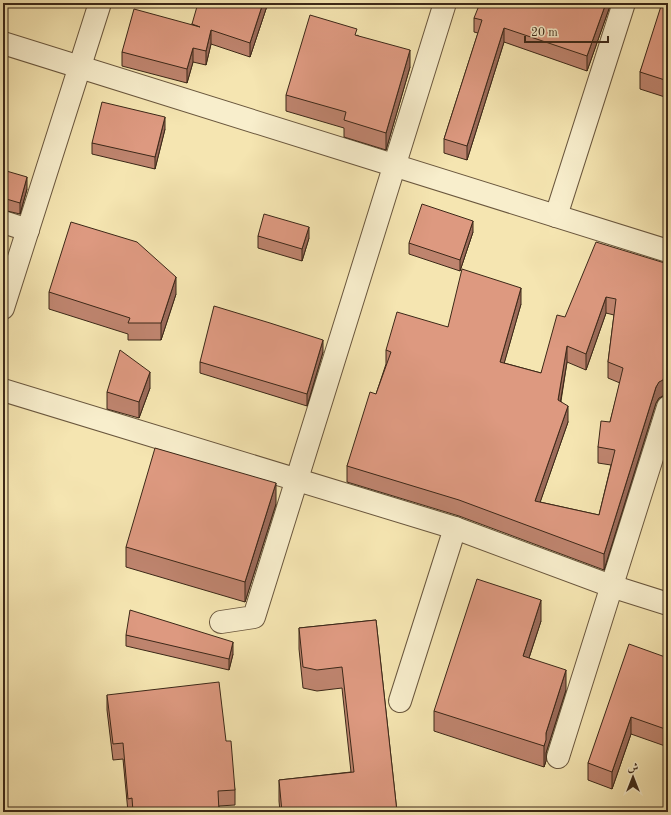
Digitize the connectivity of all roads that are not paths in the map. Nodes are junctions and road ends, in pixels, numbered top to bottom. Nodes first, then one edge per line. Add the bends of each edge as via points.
1 (100, 3) edge
2 (445, 3) edge
3 (624, 3) edge
4 (3, 43) edge
5 (80, 67) junction
6 (395, 165) junction
7 (556, 216) junction
8 (3, 222) edge
9 (28, 230) junction
10 (668, 251) edge
11 (3, 308) edge
12 (3, 390) edge
13 (668, 407) edge
14 (297, 480) junction
15 (456, 528) junction
16 (612, 586) junction
17 (668, 604) edge
18 (221, 622) dead end
19 (400, 701) dead end
20 (558, 757) dead end

1 - 5 street
2 - 6 street
3 - 7 street
4 - 5 street
5 - 6 street
5 - 9 street
6 - 7 street
6 - 14 street
7 - 10 street
8 - 9 street
9 - 11 street
12 - 14 street
13 - 16 street
14 - 15 street
14 - 18 street via 254,617
15 - 16 street
15 - 19 street
16 - 17 street
16 - 20 street

